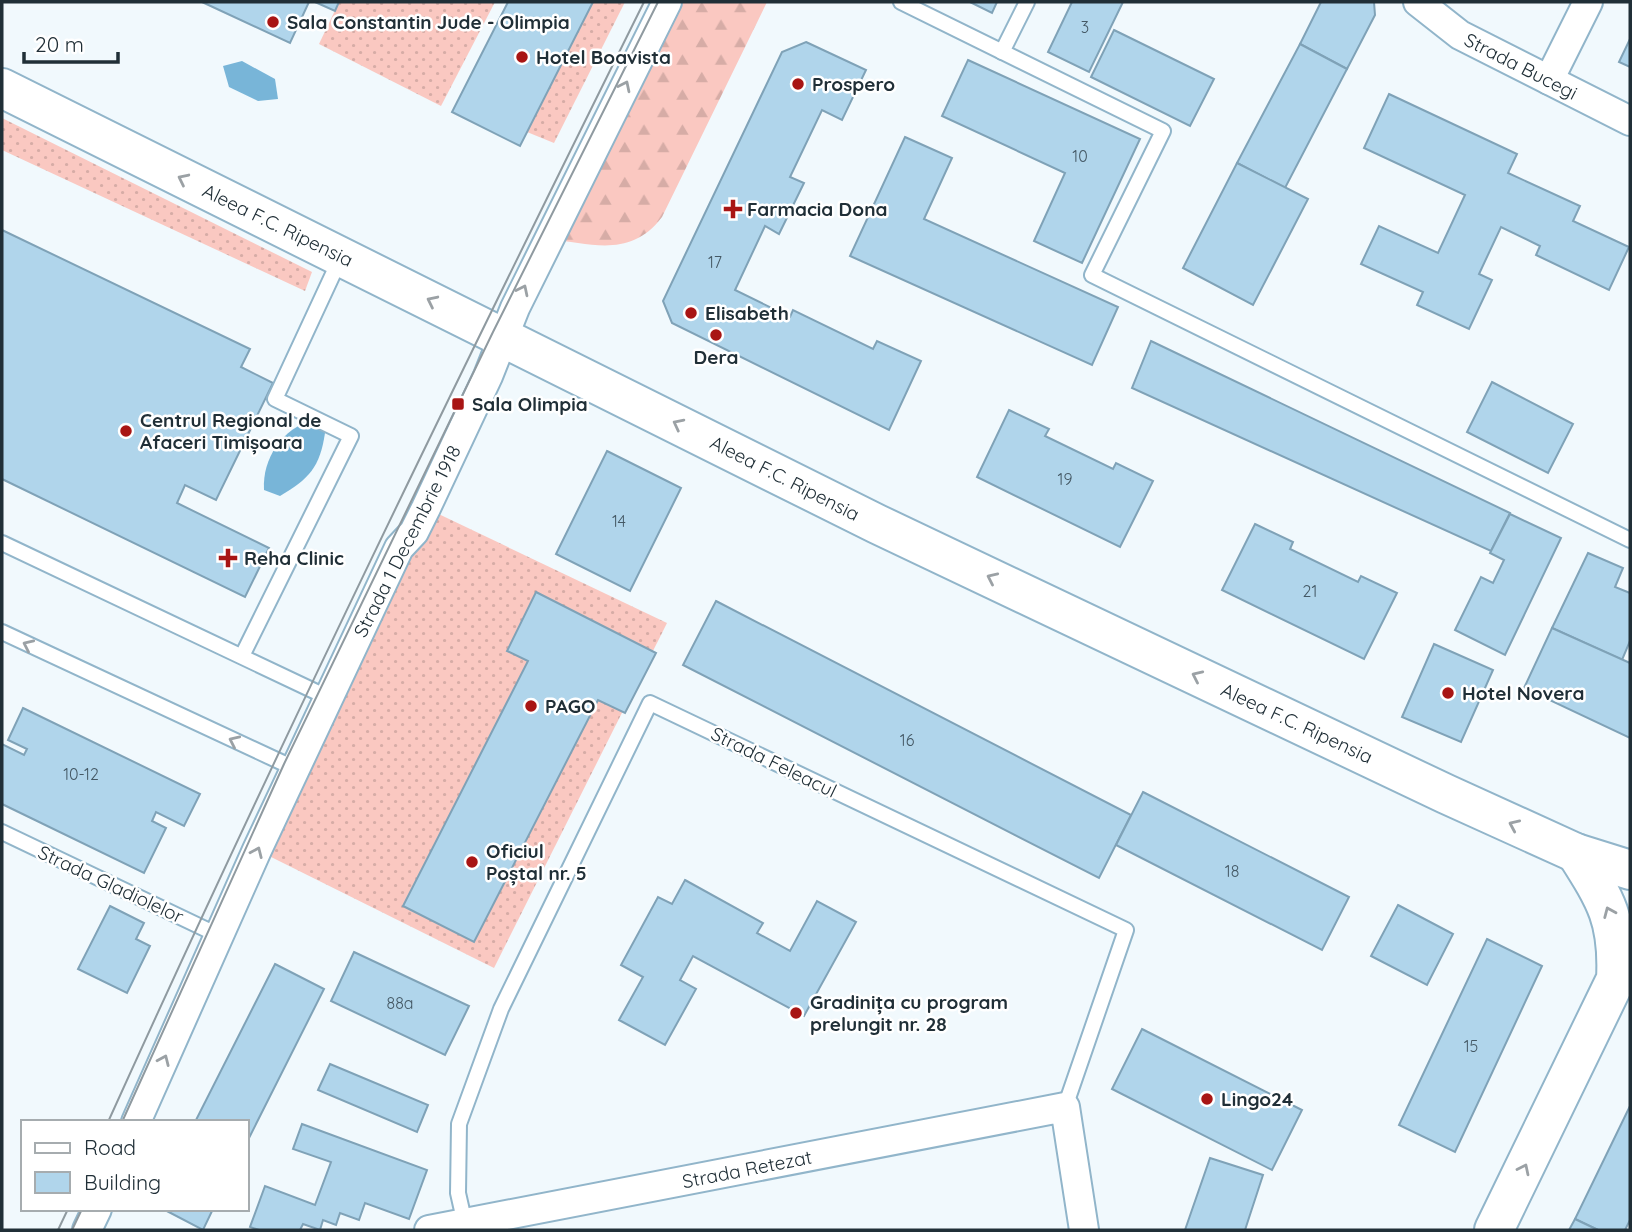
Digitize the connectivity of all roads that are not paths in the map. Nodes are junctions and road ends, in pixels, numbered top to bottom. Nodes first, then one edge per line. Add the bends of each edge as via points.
1 (667, 2) edge
2 (901, 2) edge
3 (1027, 2) edge
4 (1418, 2) edge
5 (1588, 2) edge
6 (1002, 52) junction
7 (1549, 80) junction
8 (2, 88) edge
9 (1630, 121) edge
10 (341, 256) junction
11 (504, 338) junction
12 (1630, 540) edge
13 (2, 543) edge
14 (2, 632) edge
15 (242, 656) junction
16 (329, 698) junction
17 (296, 769) junction
18 (2, 832) edge
19 (1576, 853) junction
20 (1630, 870) edge
21 (220, 936) junction
22 (1623, 974) edge
23 (1065, 1107) junction
24 (137, 1120) edge
25 (96, 1211) edge
26 (532, 1221) edge
27 (465, 1224) junction
28 (87, 1230) edge
29 (429, 1230) edge
30 (1084, 1230) edge
31 (1494, 1230) edge

11 -> 1 street, Strada 1 Decembrie 1918 via 515,307
2 - 6 lane
3 - 6 lane
4 - 7 street, Strada Bucegi via 1460,35
5 - 7 street
6 - 12 lane via 1163,131 1091,275
7 - 9 street, Strada Bucegi
10 -> 8 main road, Aleea F.C. Ripensia
11 -> 10 main road, Aleea F.C. Ripensia
10 - 15 lane via 275,399 351,436
11 - 16 street, Strada 1 Decembrie 1918 via 426,508 399,548
19 -> 11 main road, Aleea F.C. Ripensia via 877,524
13 - 15 lane
17 -> 14 lane
15 - 16 lane
16 - 17 street, Strada 1 Decembrie 1918
21 -> 17 street, Strada 1 Decembrie 1918
18 - 21 lane, Strada Gladiolelor
19 - 20 main road, Aleea F.C. Ripensia
22 -> 19 main road via 1613,920
24 -> 21 street, Strada 1 Decembrie 1918
31 -> 22 main road
23 - 26 street, Strada Retezat
23 - 27 lane, Strada Feleacul via 1126,930 650,703 501,1009 459,1124 457,1181
23 - 30 street, Strada Feleacul
25 - 28 street
26 - 27 street, Strada Retezat
27 - 29 street, Strada Retezat

